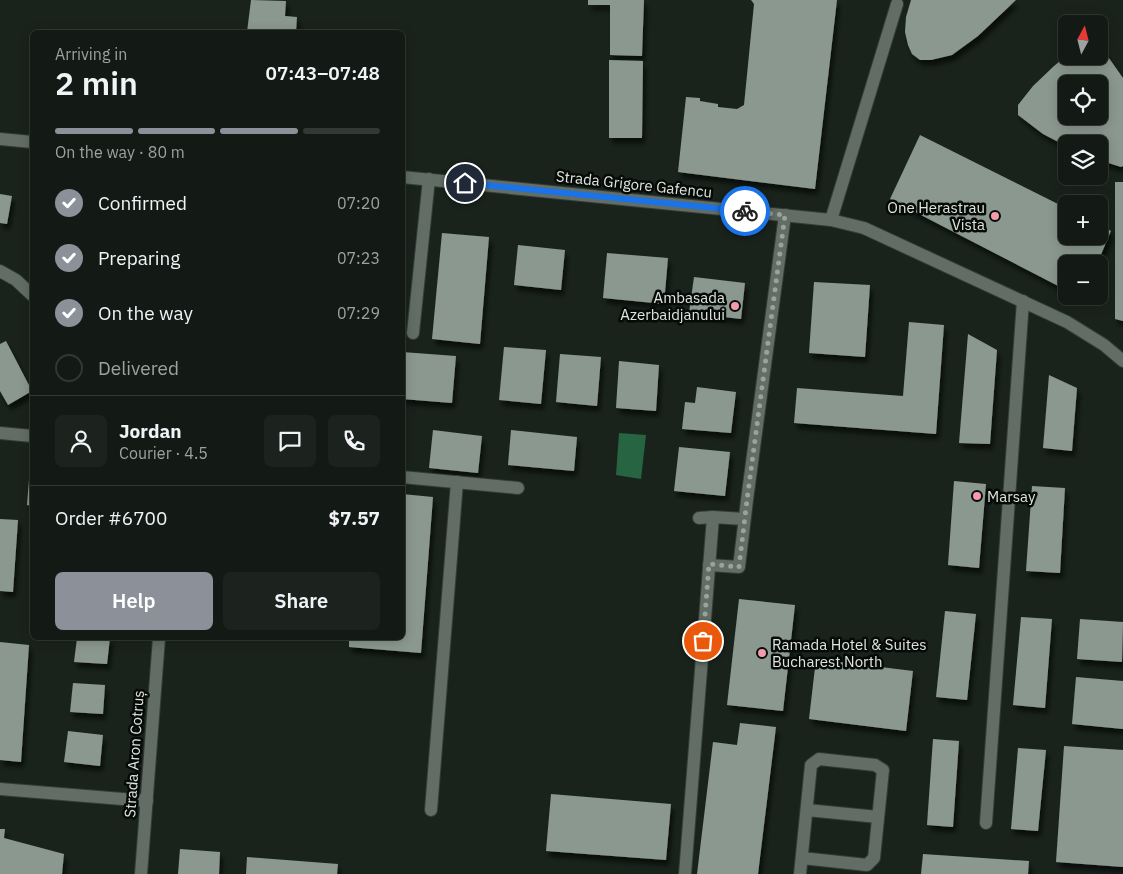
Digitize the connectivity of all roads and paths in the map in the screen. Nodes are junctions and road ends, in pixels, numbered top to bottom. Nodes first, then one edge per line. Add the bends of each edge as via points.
1 (897, 4) dead end
2 (0, 139) edge
3 (30, 142) edge
4 (405, 177) edge
5 (430, 179) junction
6 (785, 215) junction
7 (831, 220) junction
8 (0, 271) edge
9 (30, 292) edge
10 (1023, 301) junction
11 (413, 333) dead end
12 (1123, 361) edge
13 (0, 433) edge
14 (30, 436) edge
15 (405, 477) edge
16 (456, 482) junction
17 (518, 488) dead end
18 (713, 517) junction
19 (699, 518) dead end
20 (744, 519) junction
21 (709, 564) junction
22 (160, 640) edge
23 (0, 789) edge
24 (147, 801) junction
25 (430, 810) dead end
26 (807, 810) junction
27 (878, 817) junction
28 (986, 823) dead end
29 (802, 858) junction
30 (141, 874) edge
31 (685, 874) edge
32 (800, 874) edge

1 - 7 street
2 - 3 street
4 - 5 street, Strada Grigore Gafencu
5 - 6 street, Strada Grigore Gafencu
5 - 11 street
6 - 7 street, Strada Grigore Gafencu
6 - 20 street
7 - 10 street, Strada Grigore Gafencu via 864,228
8 - 9 street
10 - 12 street, Strada Grigore Gafencu via 1067,322
10 - 28 street
13 - 14 street
15 - 16 street
16 - 17 street
16 - 25 street
18 - 19 street
18 - 20 street
18 - 21 street
20 - 21 street via 739,567
21 - 31 street
22 - 24 street, Strada Aron Cotruș
23 - 24 street
24 - 30 street, Strada Aron Cotruș
26 - 27 street
26 - 27 street via 812,765 818,759 875,765 883,770
26 - 29 street
27 - 29 street via 874,858 867,865
29 - 32 street

